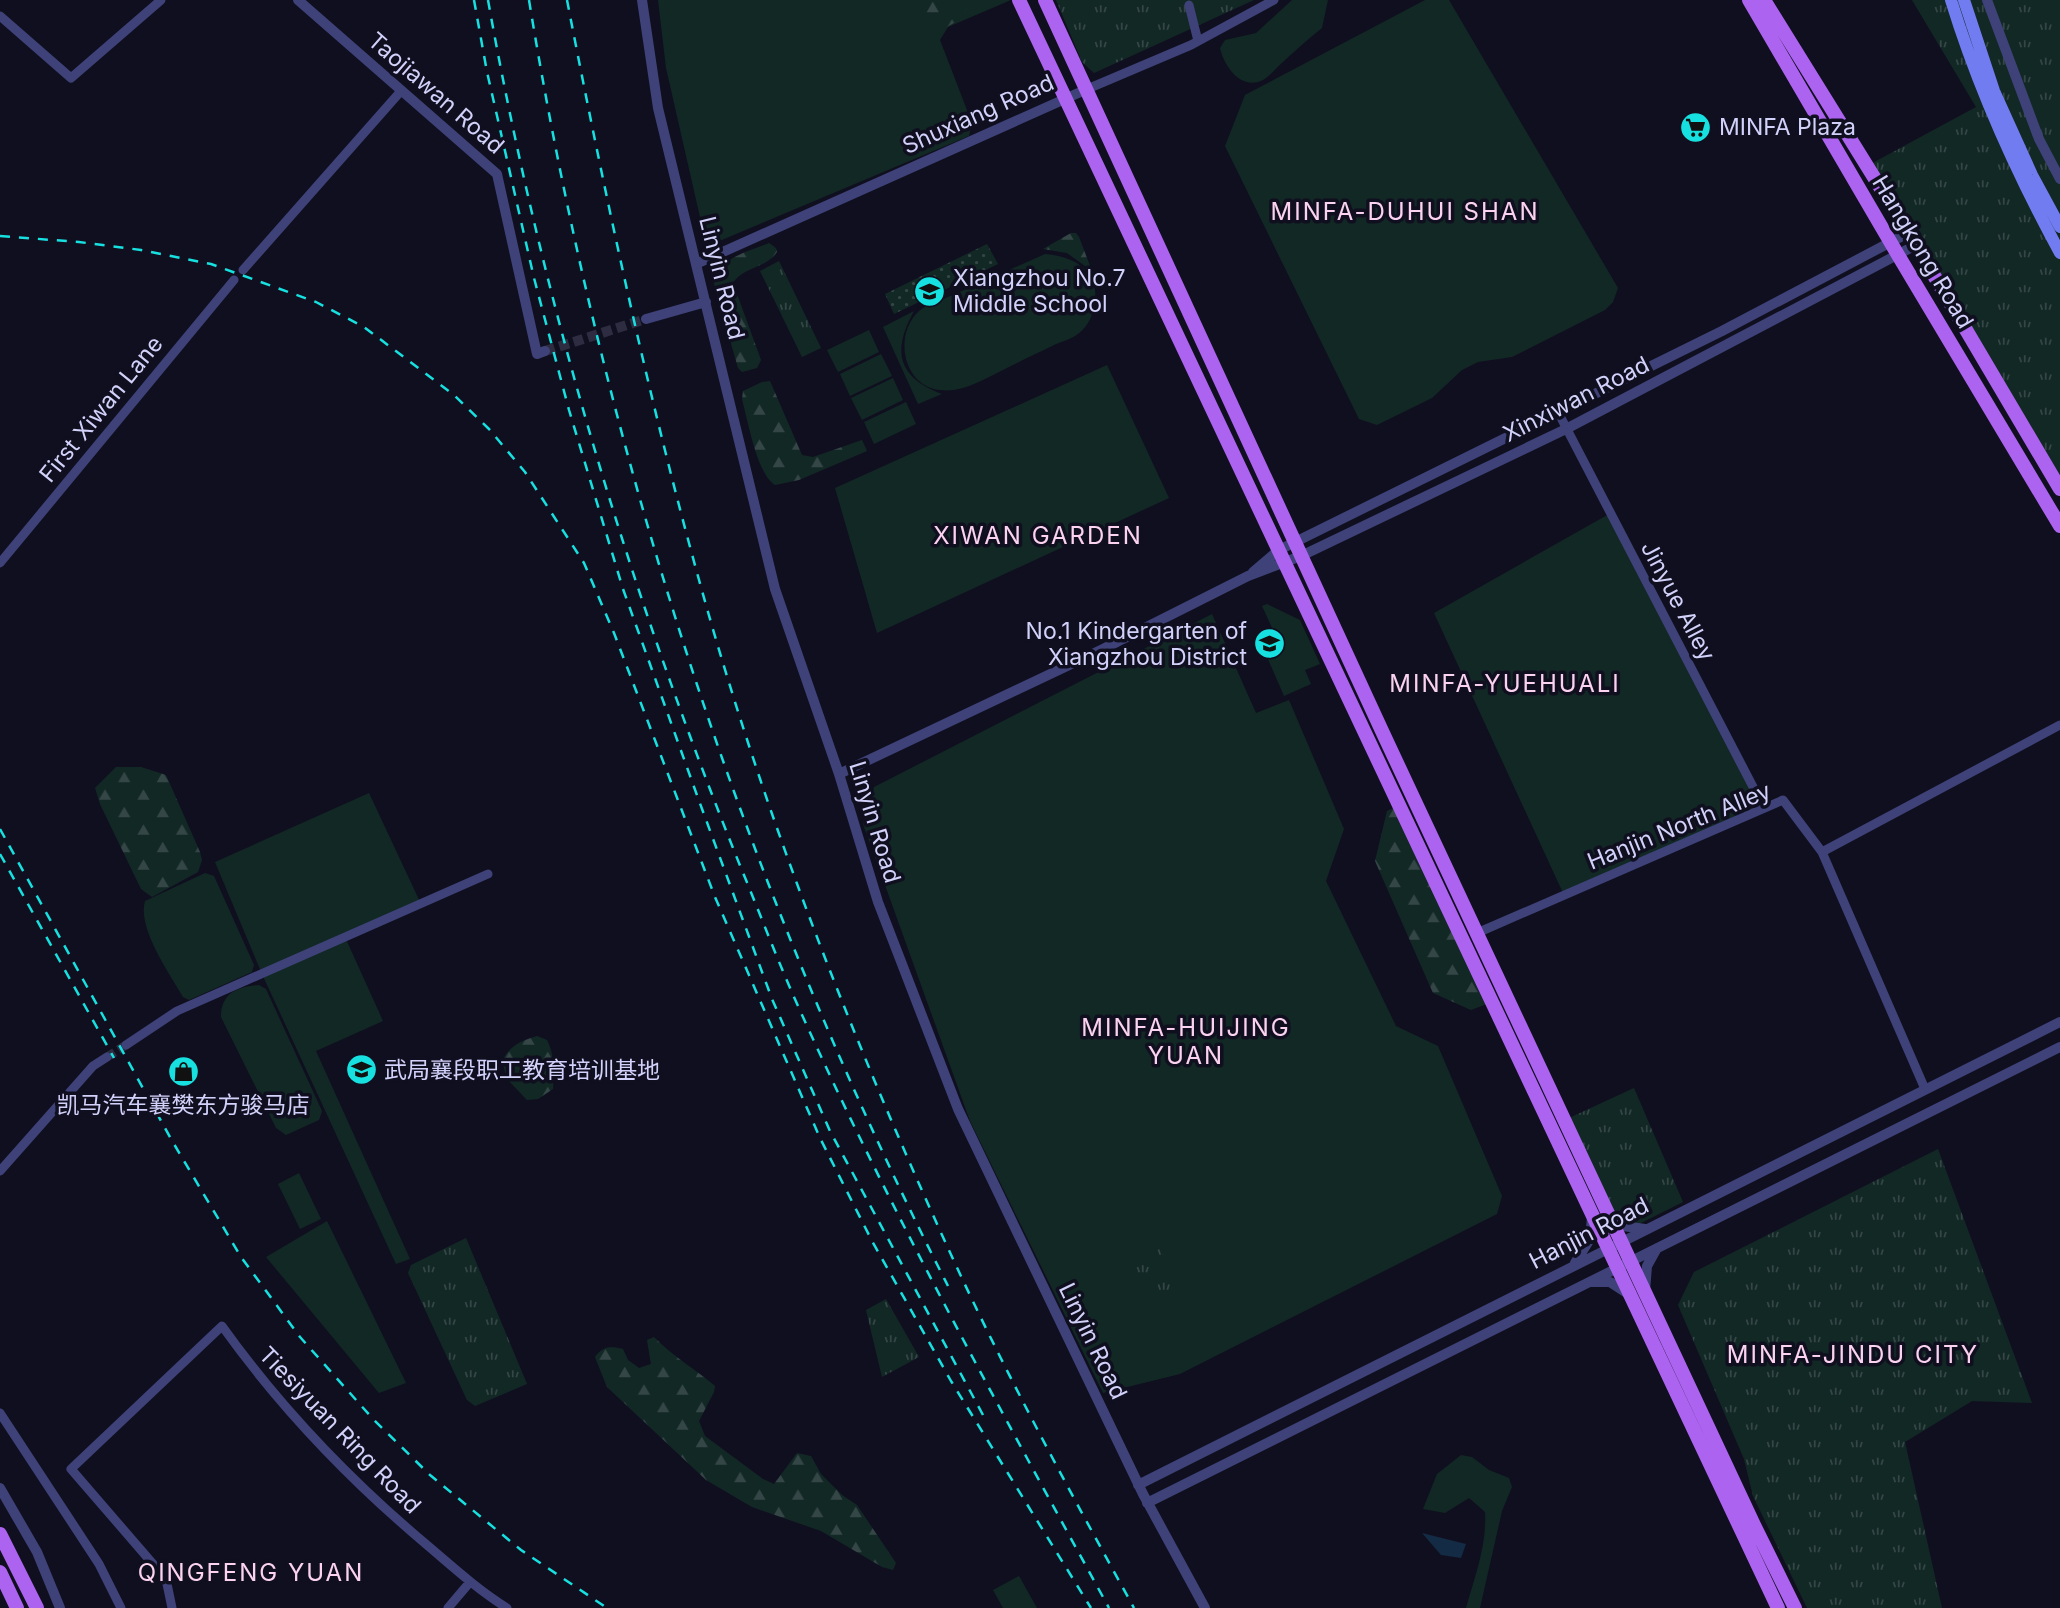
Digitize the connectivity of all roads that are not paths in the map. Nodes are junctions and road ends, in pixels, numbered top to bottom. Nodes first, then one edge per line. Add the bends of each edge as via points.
1 (161, 0) edge
2 (298, 0) edge
3 (642, 0) edge
4 (1019, 0) edge
5 (1045, 0) edge
6 (1274, 0) edge
7 (1749, 0) edge
8 (1764, 0) edge
9 (1951, 0) edge
10 (1964, 0) edge
11 (1987, 0) edge
12 (1189, 5) dead end
13 (0, 16) edge
14 (1198, 41) junction
15 (1085, 90) junction
16 (401, 91) junction
17 (1066, 98) junction
18 (2060, 180) edge
19 (2060, 227) edge
20 (1912, 239) junction
21 (1894, 249) junction
22 (2060, 253) edge
23 (696, 264) junction
24 (243, 270) dead end
25 (234, 280) dead end
26 (706, 302) junction
27 (646, 319) tunnel mouth
28 (545, 351) dead end
29 (1558, 412) junction
30 (1566, 429) junction
31 (2060, 489) edge
32 (2060, 526) edge
33 (1298, 549) junction
34 (1282, 556) junction
35 (0, 563) edge
36 (2060, 725) edge
37 (839, 774) junction
38 (1764, 808) junction
39 (1822, 852) junction
40 (488, 874) dead end
41 (1477, 933) junction
42 (2060, 1021) edge
43 (126, 1045) tunnel mouth
44 (2060, 1047) edge
45 (107, 1057) tunnel mouth
46 (1925, 1089) junction
47 (0, 1171) edge
48 (1592, 1214) junction
49 (1609, 1216) junction
50 (1645, 1229) junction
51 (1614, 1244) junction
52 (1657, 1247) junction
53 (1575, 1264) junction
54 (1624, 1264) junction
55 (1588, 1282) junction
56 (1638, 1294) junction
57 (0, 1413) edge
58 (1138, 1485) junction
59 (0, 1488) edge
60 (1147, 1503) junction
61 (0, 1534) edge
62 (0, 1572) edge
63 (470, 1582) junction
64 (17, 1608) edge
65 (37, 1608) edge
66 (60, 1608) edge
67 (121, 1608) edge
68 (172, 1608) edge
69 (448, 1608) edge
70 (507, 1608) edge
71 (1205, 1608) edge
72 (1778, 1608) edge
73 (1795, 1608) edge

1 - 13 street via 71,78
2 - 16 street, Taojiawan Road
3 - 23 street, Linyin Road via 658,108
4 - 17 main road
5 - 15 main road
6 - 14 street, Shuxiang Road
7 - 21 main road, Hangkong Road
8 - 20 main road, Hangkong Road
9 - 22 main road via 1984,94 2023,184
10 - 19 main road via 1994,91
11 - 18 street via 2039,138
12 - 14 street
14 - 15 street, Shuxiang Road
15 - 17 street, Shuxiang Road
15 - 33 main road
16 - 24 street
16 - 28 street, Taojiawan Road via 497,174 537,354
17 - 23 street, Shuxiang Road
17 - 34 main road
20 - 21 street, Xinxiwan Road
20 - 31 main road, Hangkong Road
21 - 29 street, Xinxiwan Road
21 - 30 street, Xinxiwan Road
21 - 32 main road, Hangkong Road
23 - 26 street, Linyin Road
25 - 35 street, First Xiwan Lane
26 - 27 street
26 - 37 street, Linyin Road via 775,589
29 - 30 street, Jinyue Alley
29 - 33 street, Xinxiwan Road
30 - 33 street, Xinxiwan Road
30 - 38 street, Jinyue Alley
33 - 34 street, Xinxiwan Road
33 - 41 main road
34 - 37 street, Xinxiwan Road via 1103,649
34 - 48 main road
36 - 39 street
37 - 58 street, Linyin Road via 878,902 958,1108
38 - 39 street, Hanjin North Alley via 1783,800
38 - 41 street, Hanjin North Alley
39 - 46 street
40 - 43 street via 177,1011
41 - 49 main road
42 - 46 street, Hanjin Road
44 - 52 street, Hanjin Road
45 - 47 street via 93,1066
46 - 50 street, Hanjin Road
48 - 51 main road
48 - 53 street via 1590,1239
49 - 50 street via 1623,1226
49 - 51 main road
50 - 51 street, Hanjin Road
51 - 53 street, Hanjin Road
51 - 54 main road
52 - 54 street, Hanjin Road
52 - 56 street
53 - 58 street, Hanjin Road
54 - 55 street, Hanjin Road
54 - 56 main road
55 - 56 street via 1610,1282
55 - 60 street, Hanjin Road
56 - 72 main road
56 - 73 main road
57 - 67 street via 99,1564
58 - 60 street, Linyin Road
59 - 66 street via 37,1552
60 - 71 street, Linyin Road
61 - 65 main road
62 - 64 main road
63 - 68 street, Tiesiyuan Ring Road via 373,1500 256,1374 222,1326 71,1469 166,1579
63 - 69 street
63 - 70 street, Tiesiyuan Ring Road

